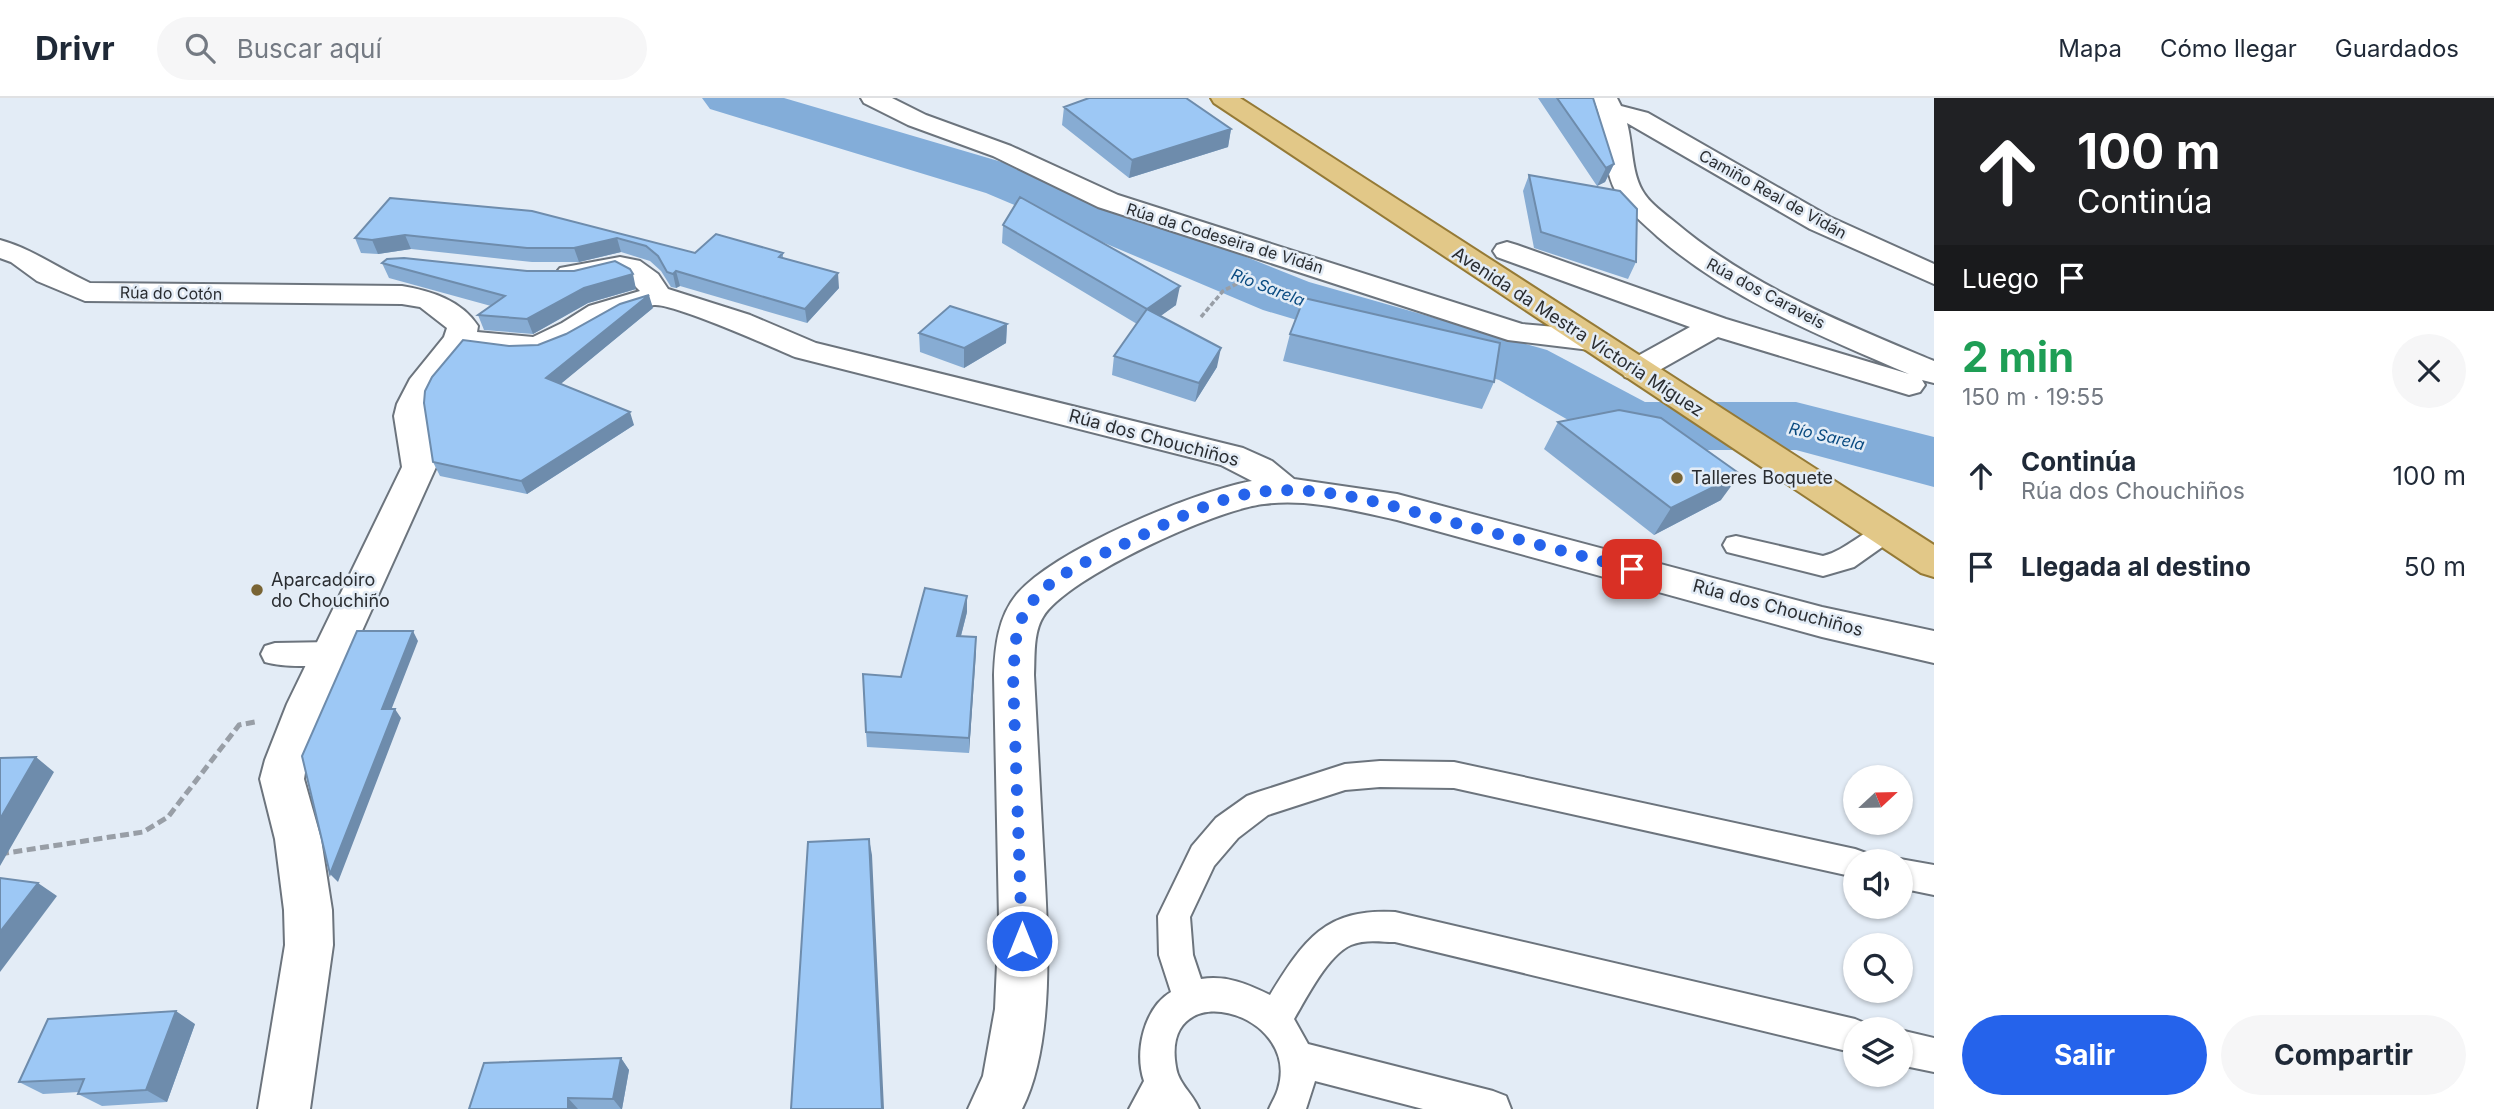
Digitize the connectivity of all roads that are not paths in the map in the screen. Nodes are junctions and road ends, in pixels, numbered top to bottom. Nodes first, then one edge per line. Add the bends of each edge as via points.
1 (873, 98) edge
2 (1223, 98) edge
3 (1610, 105) edge
4 (0, 249) edge
5 (1507, 251) dead end
6 (375, 269) dead end
7 (543, 274) edge
8 (1934, 275) edge
9 (352, 293) junction
10 (657, 295) junction
11 (1715, 326) junction
12 (459, 339) junction
13 (1590, 340) junction
14 (1934, 373) edge
15 (1650, 379) junction
16 (1934, 393) edge
17 (1285, 490) junction
18 (1886, 532) junction
19 (1736, 545) dead end
20 (1934, 563) edge
21 (1934, 647) edge
22 (332, 653) junction
23 (275, 654) dead end
24 (1843, 860) edge
25 (1913, 876) edge
26 (1934, 880) edge
27 (1190, 998) junction
28 (1275, 1019) junction
29 (1843, 1032) edge
30 (1913, 1049) edge
31 (1934, 1055) edge
32 (1296, 1059) junction
33 (1163, 1101) edge
34 (284, 1109) edge
35 (994, 1109) edge
36 (1287, 1109) edge
37 (1493, 1109) edge

1 - 13 street, Rúa da Codeseira de Vidán via 1108,201 1519,333
2 - 13 main road, Avenida da Mestra Victoria Míguez
3 - 8 street, Camiño Real de Vidán via 1820,223
3 - 14 street, Rúa dos Caraveis via 1618,127 1622,172 1633,198 1672,235 1711,265 1764,295
4 - 9 street, Rúa do Cotón via 85,292
5 - 11 street
6 - 9 street
7 - 10 street via 579,274 620,264 649,278
9 - 12 street via 429,300 463,326
10 - 12 street via 600,312 538,347
10 - 17 street, Rúa dos Chouchiños via 806,350 1231,456 1260,469
11 - 15 street
11 - 16 street
12 - 22 street via 421,386 413,404 419,467
13 - 15 main road, Avenida da Mestra Victoria Míguez
15 - 18 main road, Avenida da Mestra Victoria Míguez
17 - 21 street, Rúa dos Chouchiños via 1397,507 1822,622
17 - 35 street via 1237,496 1205,506 1100,555 1048,587 1029,606 1020,624 1013,676 1023,919 1020,1009 1008,1082
18 - 19 lane via 1845,560 1823,566
18 - 20 main road, Avenida da Mestra Victoria Míguez
22 - 23 lane
22 - 34 street via 282,779 298,839 309,944
24 - 27 lane via 1454,775 1345,777 1258,805 1227,828 1203,856 1174,916 1176,955
25 - 26 lane
27 - 28 lane via 1211,992 1234,994
27 - 33 lane via 1168,1016 1157,1043
28 - 29 lane via 1309,964 1339,934 1368,926 1395,927
28 - 32 lane
30 - 31 lane
32 - 36 lane via 1297,1082
32 - 37 lane

